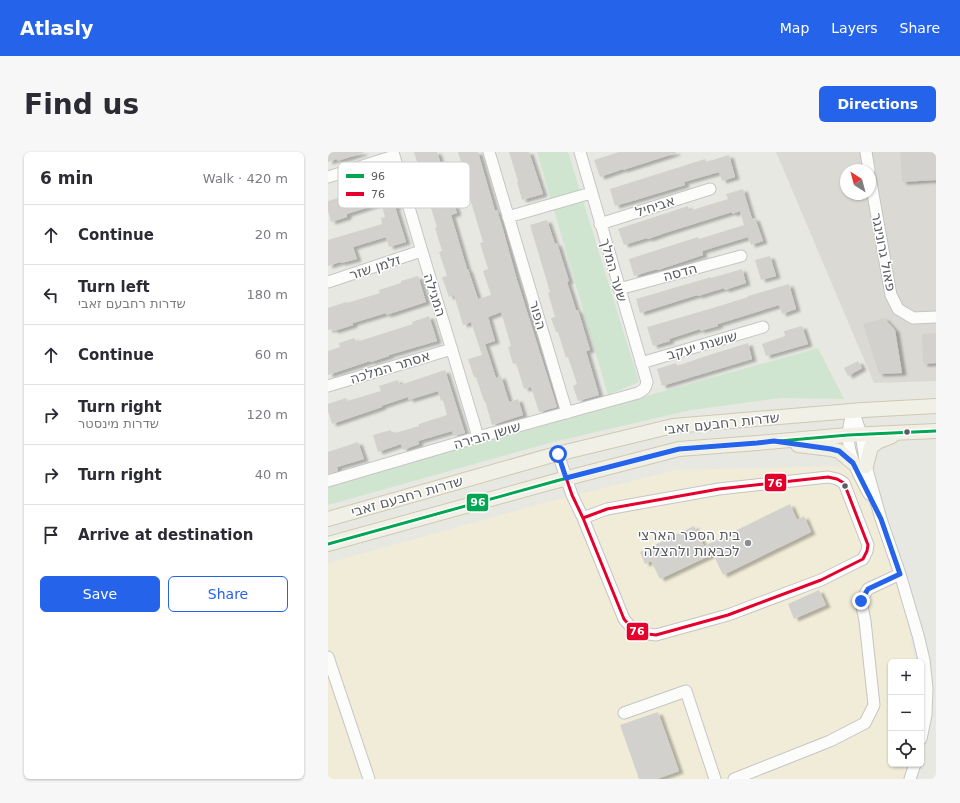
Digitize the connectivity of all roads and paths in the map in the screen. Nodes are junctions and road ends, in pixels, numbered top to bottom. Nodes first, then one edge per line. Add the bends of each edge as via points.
1 (489, 152) edge
2 (580, 152) edge
3 (866, 152) edge
4 (394, 154) edge
5 (371, 162) edge
6 (868, 164) edge
7 (338, 174) edge
8 (328, 177) edge
9 (710, 189) dead end
10 (591, 192) junction
11 (874, 200) edge
12 (409, 208) edge
13 (508, 217) junction
14 (600, 224) junction
15 (421, 251) junction
16 (741, 256) dead end
17 (328, 282) edge
18 (619, 289) junction
19 (936, 317) edge
20 (763, 327) dead end
21 (452, 349) junction
22 (641, 363) junction
23 (328, 386) edge
24 (646, 387) joint
25 (936, 406) edge
26 (852, 411) junction
27 (567, 413) junction
28 (936, 431) edge
29 (901, 432) junction
30 (855, 434) junction
31 (478, 437) junction
32 (774, 441) junction
33 (558, 454) junction
34 (860, 465) junction
35 (566, 478) junction
36 (328, 481) edge
37 (584, 518) junction
38 (328, 519) edge
39 (328, 544) edge
40 (900, 574) junction
41 (328, 657) edge
42 (624, 713) dead end
43 (923, 731) edge
44 (914, 767) edge
45 (369, 779) edge
46 (715, 779) edge
47 (734, 779) edge
48 (910, 779) edge

1 - 13 street, הפור
2 - 10 street, שער המלך
3 - 6 street
4 - 5 street
7 - 8 street
9 - 14 street, אביחיל
10 - 13 street
10 - 14 street, שער המלך
11 - 19 street, פאול גרונינגר via 891,295 898,309 913,318
12 - 15 street, המגילה
13 - 27 street, הפור
14 - 18 street, שער המלך
15 - 17 street, זלמן שזר
15 - 21 street, המגילה
16 - 18 street, הדסה
18 - 22 street, שער המלך
20 - 22 street, שושנת יעקב
21 - 23 street, אסתר המלכה
21 - 31 street, המגילה
22 - 24 street, שער המלך
24 - 27 street, שושן הבירה via 638,393
25 - 26 main road, שדרות רחבעם זאבי
26 - 30 street
26 - 33 main road, שדרות רחבעם זאבי via 673,426
27 - 31 street, שושן הבירה
28 - 29 main road, שדרות רחבעם זאבי
29 - 30 main road, שדרות רחבעם זאבי
29 - 34 main road via 877,442
30 - 32 main road, שדרות רחבעם זאבי
30 - 34 street
31 - 36 street, שושן הבירה
32 - 34 main road via 839,451
32 - 35 main road, שדרות רחבעם זאבי via 679,449
33 - 35 street
33 - 38 main road, שדרות רחבעם זאבי
34 - 40 street
35 - 37 street
35 - 39 main road, שדרות רחבעם זאבי
37 - 37 street via 624,618 640,633 648,634 728,615 821,580 863,559 868,544 844,483 828,477 719,489 607,509
40 - 43 street via 924,660 927,688
40 - 47 street via 868,589 861,601 874,705 865,723 830,741
41 - 45 street
42 - 46 street via 686,691
44 - 48 street

